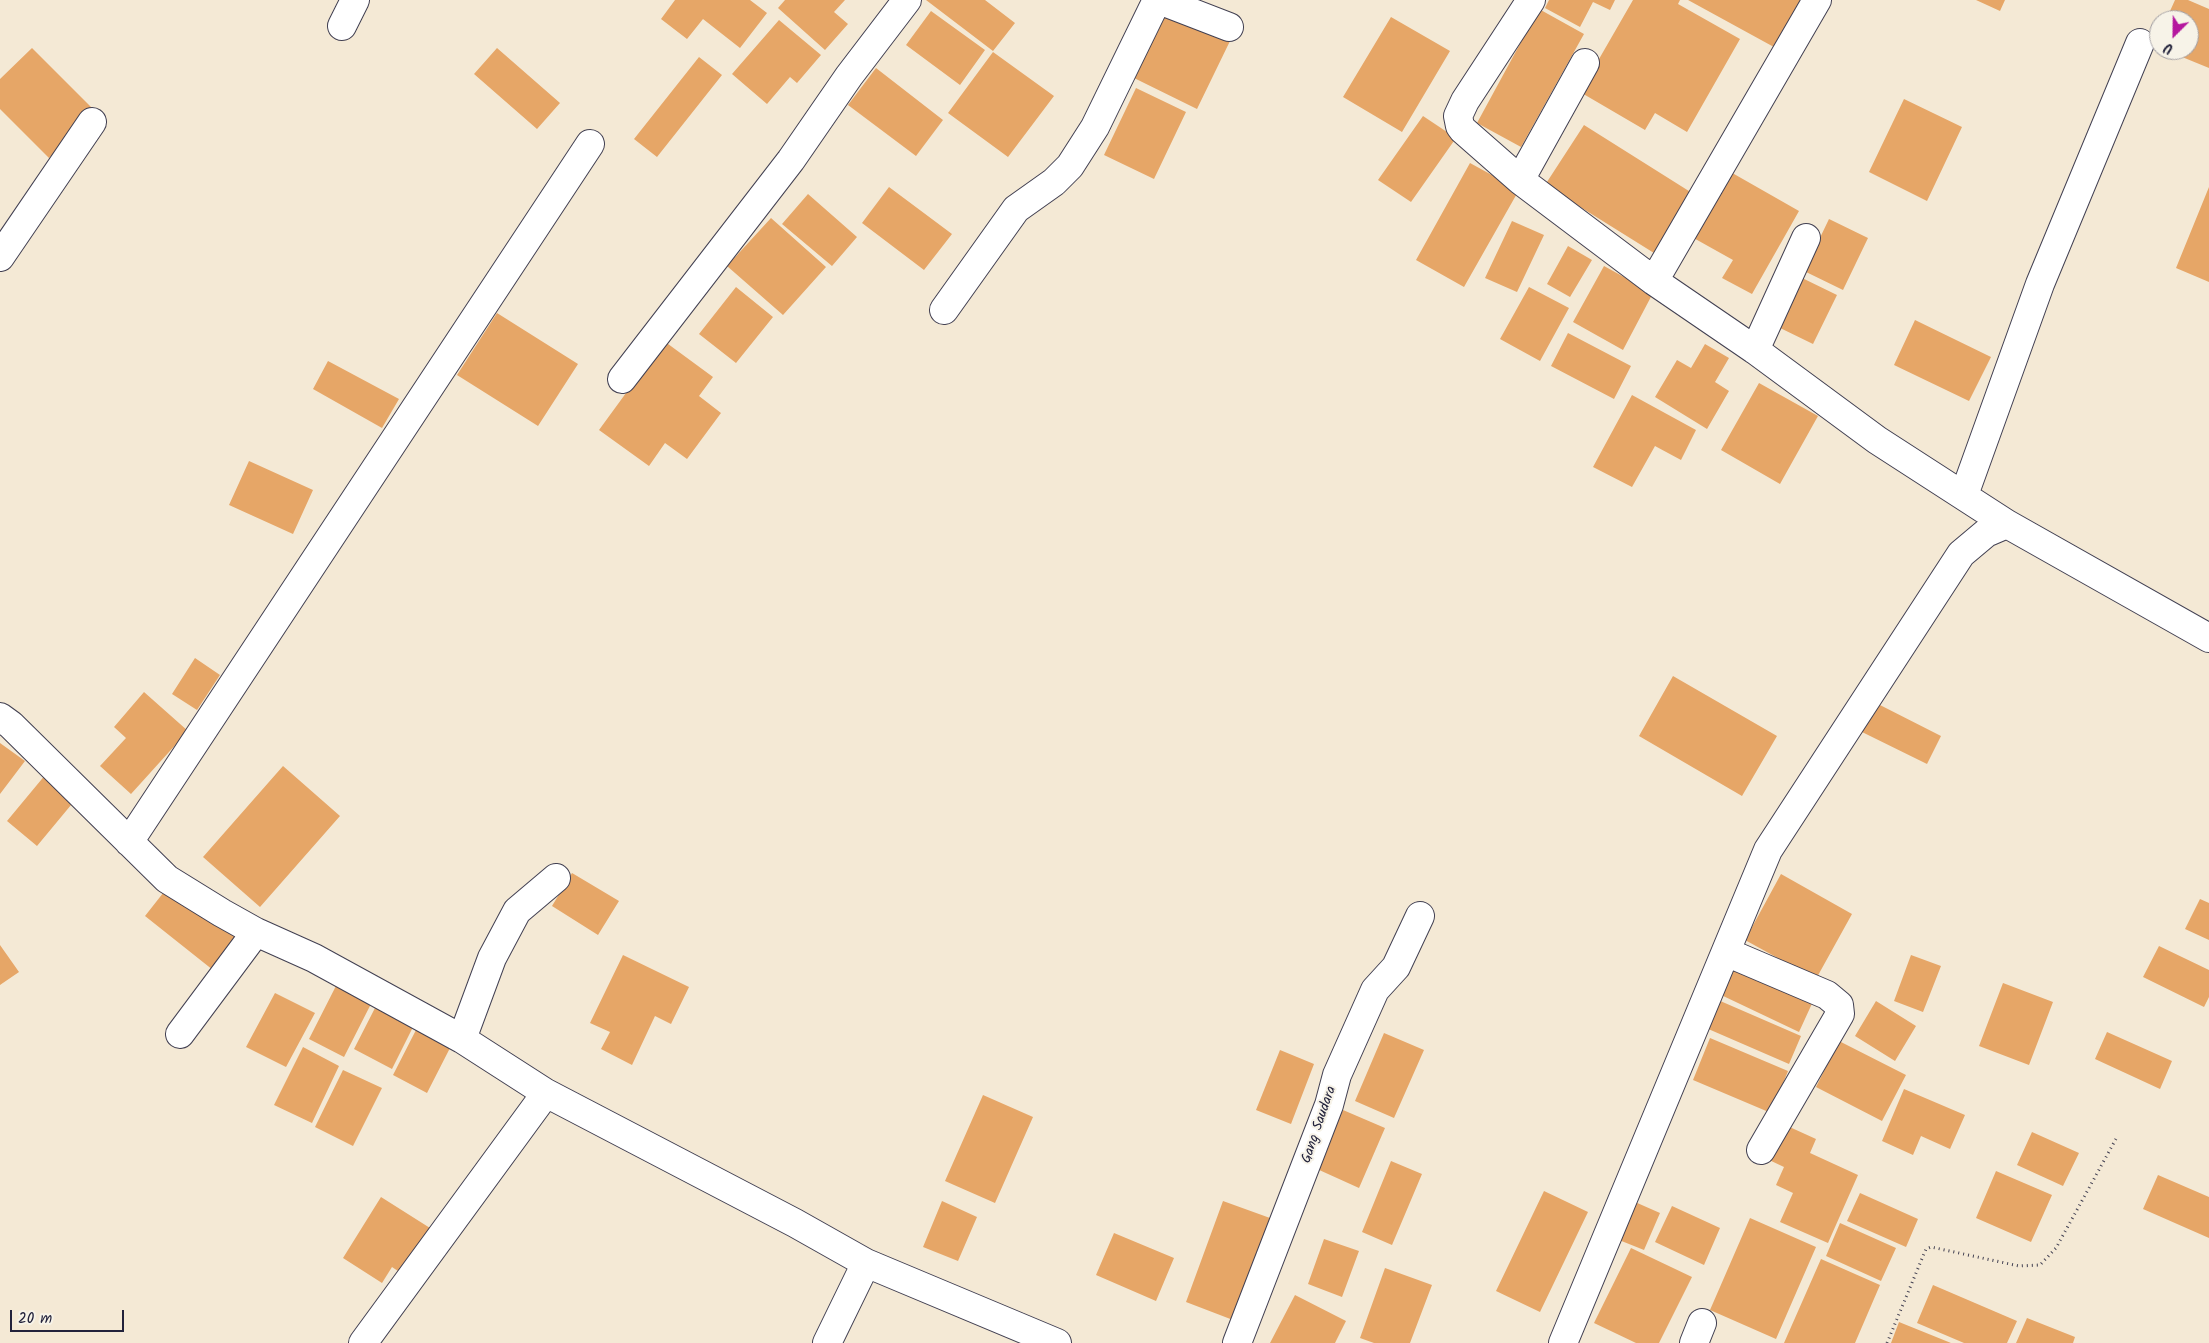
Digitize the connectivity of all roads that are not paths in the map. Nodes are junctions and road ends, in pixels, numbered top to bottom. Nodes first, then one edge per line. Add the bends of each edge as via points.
1 (355, 0) edge
2 (907, 0) edge
3 (1158, 0) edge
4 (1531, 0) edge
5 (1817, 0) edge
6 (342, 26) dead end
7 (1229, 27) dead end
8 (2140, 44) dead end
9 (1585, 63) dead end
10 (92, 122) dead end
11 (590, 144) dead end
12 (1520, 180) junction
13 (1806, 238) dead end
14 (0, 258) edge
15 (1654, 281) junction
16 (944, 310) dead end
17 (1755, 350) junction
18 (622, 379) dead end
19 (1964, 494) junction
20 (2007, 524) junction
21 (2209, 638) edge
22 (0, 717) edge
23 (129, 842) junction
24 (556, 878) dead end
25 (1420, 916) dead end
26 (256, 932) junction
27 (1726, 952) junction
28 (180, 1034) dead end
29 (462, 1039) junction
30 (546, 1093) junction
31 (1761, 1150) dead end
32 (866, 1264) junction
33 (363, 1343) edge
34 (827, 1343) edge
35 (1057, 1343) edge
36 (1237, 1343) edge
37 (1563, 1343) edge

1 - 6 street
2 - 18 street via 791,160
3 - 7 street
3 - 16 street via 1095,127 1070,166 1054,182 1016,209
4 - 12 street via 1458,116 1463,130
5 - 15 street
8 - 19 street via 2040,284
9 - 12 street
10 - 14 street
11 - 23 street
12 - 15 street
13 - 17 street
15 - 17 street
17 - 19 street via 1877,440
19 - 20 street
20 - 21 street
20 - 27 street via 1986,533 1962,554 1768,850
22 - 23 street
23 - 26 street via 167,879
24 - 29 street via 517,912 492,958
25 - 36 street, Gang Saudara via 1396,967 1376,990 1337,1075 1329,1105
26 - 28 street
26 - 29 street via 314,958
27 - 31 street via 1827,995 1839,1005 1840,1014
27 - 37 street
29 - 30 street
30 - 32 street
30 - 33 street
32 - 34 street
32 - 35 street

